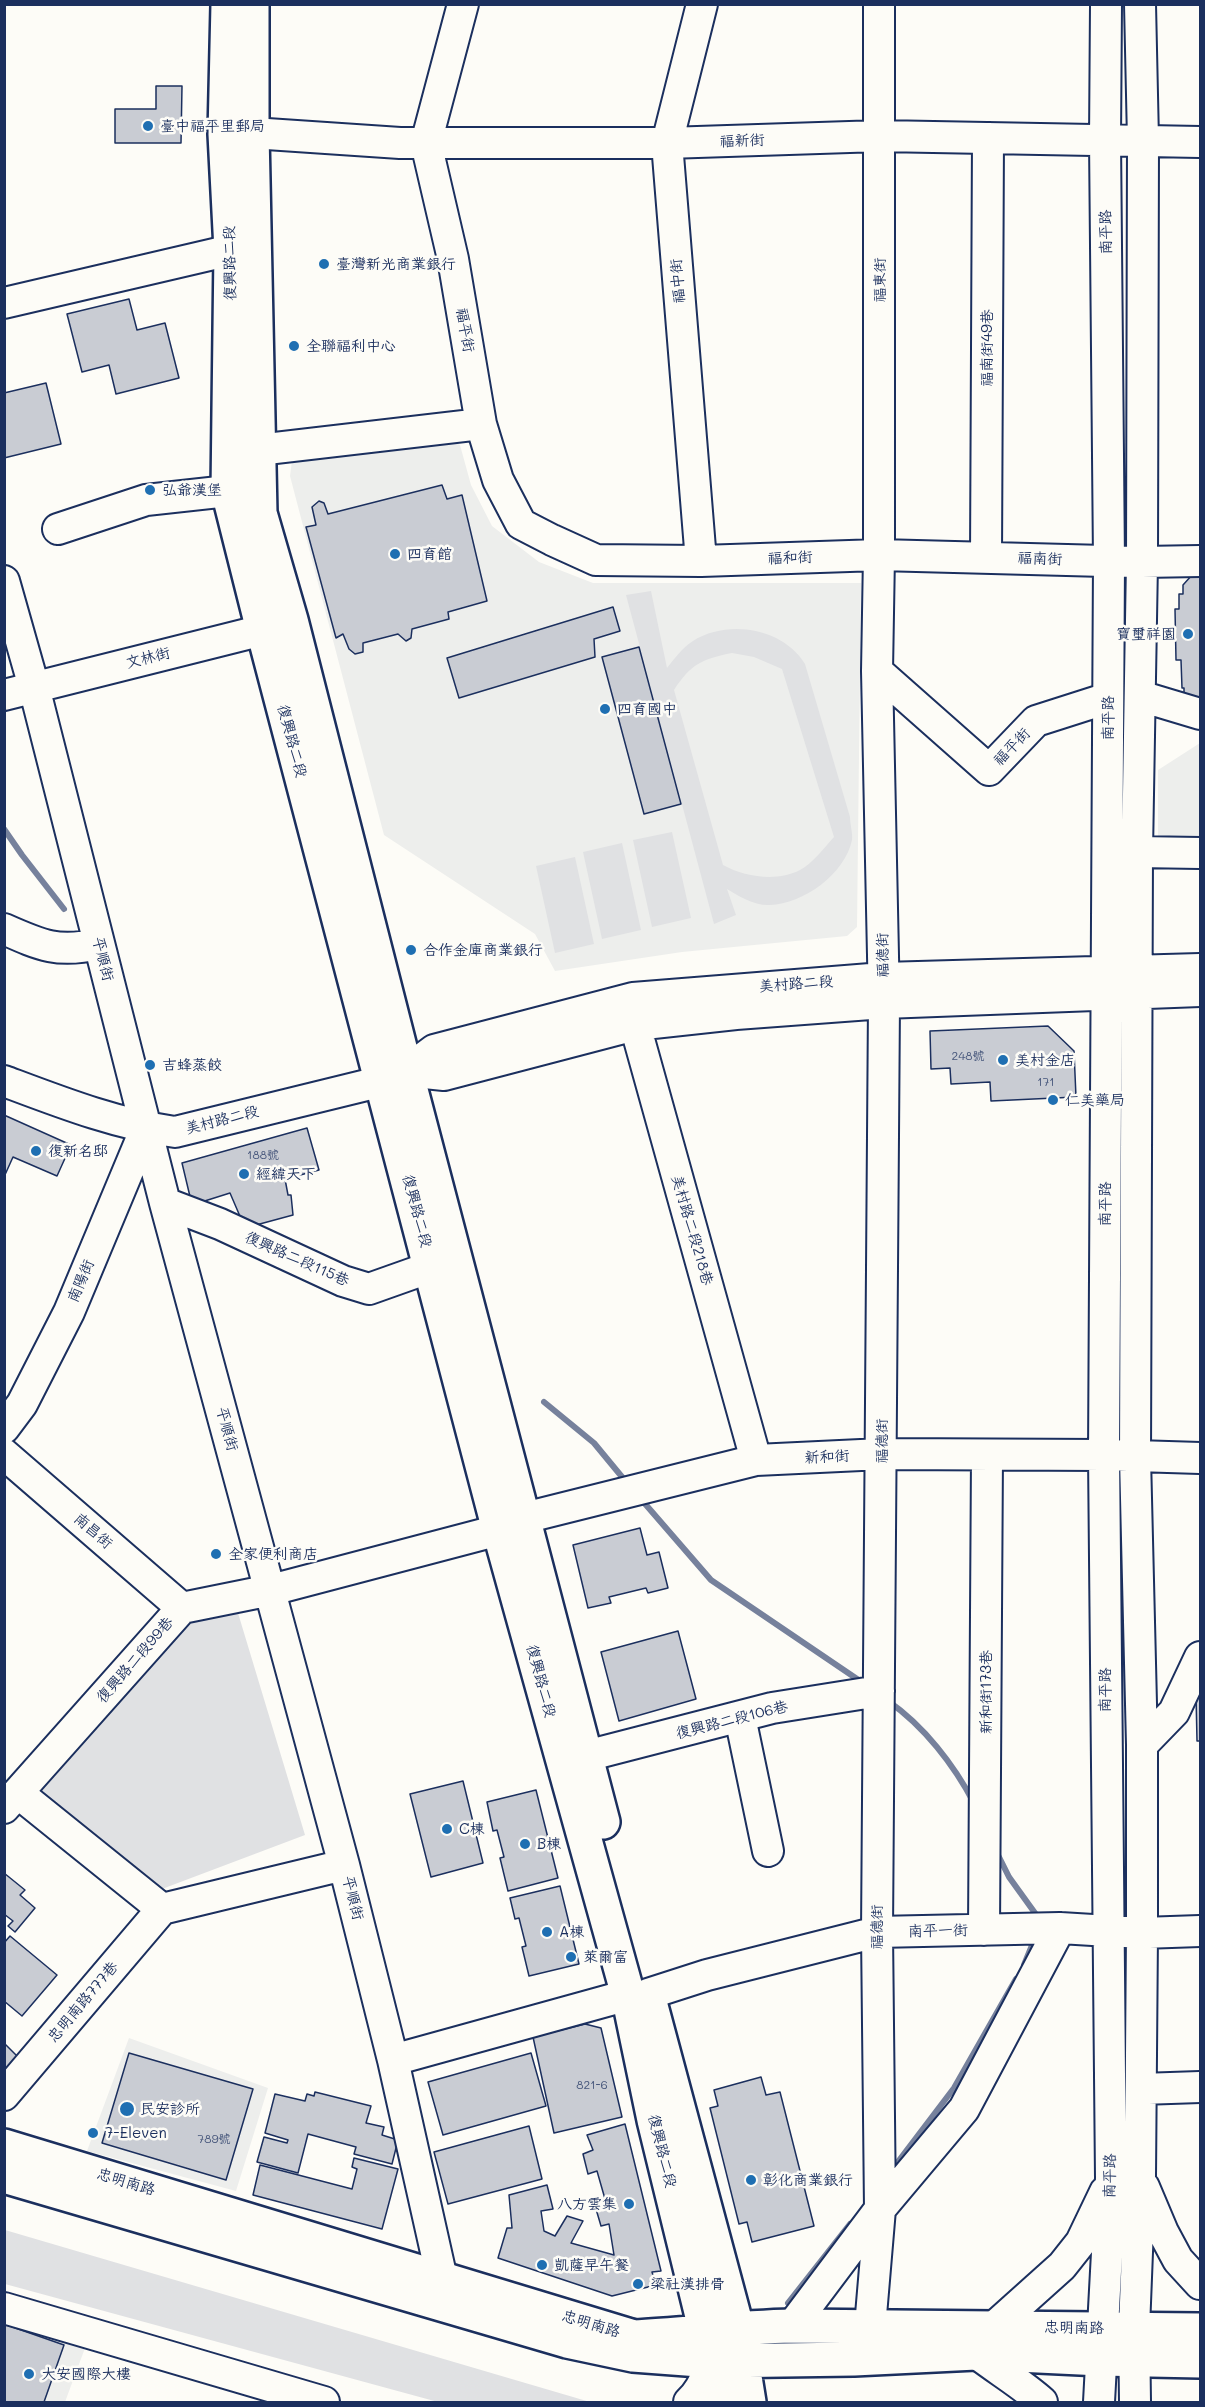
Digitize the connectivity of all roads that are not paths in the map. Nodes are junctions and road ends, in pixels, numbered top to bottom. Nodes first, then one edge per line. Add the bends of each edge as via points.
1 (228, 4) edge
2 (252, 4) edge
3 (463, 4) edge
4 (702, 4) edge
5 (879, 4) edge
6 (1106, 4) edge
7 (1140, 4) edge
8 (239, 134) junction
9 (880, 136) junction
10 (988, 138) junction
11 (1105, 140) junction
12 (1143, 140) junction
13 (1200, 142) edge
14 (426, 143) junction
15 (667, 143) junction
16 (231, 250) junction
17 (4, 303) edge
18 (482, 424) junction
19 (258, 450) junction
20 (228, 491) junction
21 (58, 529) dead end
22 (879, 555) junction
23 (986, 558) junction
24 (701, 561) junction
25 (1109, 561) junction
26 (1200, 561) edge
27 (1142, 562) junction
28 (4, 581) edge
29 (9, 615) edge
30 (277, 625) junction
31 (876, 671) junction
32 (34, 687) junction
33 (4, 695) edge
34 (1140, 696) junction
35 (1108, 698) junction
36 (1200, 714) edge
37 (1137, 852) junction
38 (1200, 853) edge
39 (4, 929) edge
40 (99, 944) junction
41 (1200, 969) edge
42 (1138, 982) junction
43 (1107, 983) junction
44 (884, 991) junction
45 (1200, 991) edge
46 (634, 1011) junction
47 (394, 1076) junction
48 (4, 1081) edge
49 (146, 1128) junction
50 (165, 1203) junction
51 (431, 1267) junction
52 (4, 1428) edge
53 (4, 1454) edge
54 (882, 1455) junction
55 (987, 1455) junction
56 (1104, 1455) junction
57 (1135, 1457) junction
58 (1200, 1458) edge
59 (756, 1460) junction
60 (512, 1524) junction
61 (271, 1590) junction
62 (182, 1608) junction
63 (1200, 1658) edge
64 (879, 1691) junction
65 (740, 1717) junction
66 (1142, 1744) junction
67 (586, 1756) junction
68 (11, 1800) edge
69 (768, 1851) dead end
70 (344, 1865) junction
71 (162, 1910) junction
72 (1060, 1928) junction
73 (984, 1930) junction
74 (1107, 1931) junction
75 (1200, 1931) edge
76 (877, 1932) junction
77 (1142, 1933) junction
78 (638, 1994) junction
79 (393, 2060) junction
80 (1200, 2087) edge
81 (1141, 2089) junction
82 (4, 2095) edge
83 (4, 2146) edge
84 (4, 2176) edge
85 (1140, 2176) junction
86 (1111, 2178) junction
87 (880, 2209) junction
88 (442, 2279) junction
89 (1200, 2284) edge
90 (4, 2308) edge
91 (792, 2326) junction
92 (870, 2327) junction
93 (1200, 2330) edge
94 (985, 2340) junction
95 (1118, 2344) junction
96 (725, 2345) junction
97 (1200, 2361) edge
98 (324, 2403) edge
99 (689, 2403) edge
100 (723, 2403) edge
101 (749, 2403) edge
102 (1042, 2403) edge
103 (1099, 2403) edge
104 (1135, 2403) edge

1 - 8 main road, 復興路二段
2 - 8 main road, 復興路二段
3 - 14 street
4 - 15 street, 福中街
5 - 9 street, 福東街
6 - 11 street, 南平路
7 - 12 street, 南平路
8 - 14 street
8 - 16 main road, 復興路二段
8 - 19 main road, 復興路二段
9 - 10 street, 福新街
9 - 15 street, 福新街
9 - 22 street, 福東街
10 - 11 street, 福新街
10 - 23 street, 福南街49巷
11 - 12 street, 福新街
11 - 25 street, 南平路
12 - 13 street, 福新街
12 - 27 street, 南平路
14 - 15 street, 福新街
14 - 18 street, 福平街 via 453,259
15 - 24 street, 福中街
16 - 17 street
16 - 20 main road, 復興路二段
18 - 19 street
18 - 24 street, 福平街 via 498,480 521,524 596,560
19 - 30 main road, 復興路二段 via 260,513
20 - 21 street via 146,500
20 - 30 main road, 復興路二段
22 - 23 street, 福南街
22 - 24 street, 福和街
22 - 31 street, 福德街
23 - 25 street, 福南街
25 - 27 street, 福南街
25 - 35 street, 南平路
26 - 27 street, 福南街
27 - 34 street, 南平路
28 - 29 street, 平順街
29 - 32 street, 平順街
30 - 32 street, 文林街
30 - 47 main road, 復興路二段
31 - 35 street, 福平街 via 989,770 1036,721
31 - 44 street, 福德街
32 - 33 street, 文林街
32 - 40 street, 平順街
34 - 36 street
34 - 37 street, 南平路
35 - 43 street, 南平路
37 - 38 street
37 - 42 street, 南平路
39 - 40 street via 36,944 73,950
40 - 49 street, 平順街
41 - 42 street, 美村路二段
42 - 43 street, 美村路二段
42 - 45 street, 美村路二段
42 - 57 street, 南平路
43 - 44 street, 美村路二段
43 - 56 street, 南平路
44 - 46 street, 美村路二段
44 - 54 street, 福德街
46 - 47 street, 美村路二段 via 434,1050
46 - 59 street, 美村路二段218巷
47 - 49 street, 美村路二段 via 175,1132
47 - 51 main road, 復興路二段
47 - 60 main road, 復興路二段
48 - 49 street, 美村路二段 via 68,1106
49 - 50 street, 平順街
49 - 52 street, 南陽街 via 69,1312 22,1404
50 - 51 street, 復興路二段115巷 via 369,1289
50 - 61 street, 平順街
51 - 60 main road, 復興路二段
53 - 62 street, 南昌街
54 - 55 street, 新和街
54 - 59 street, 新和街
54 - 64 street, 福德街
55 - 56 street, 新和街
55 - 73 street, 新和街173巷
56 - 57 street, 新和街
56 - 74 street, 南平路
57 - 58 street, 新和街
57 - 66 street, 南平路
59 - 60 street, 新和街
60 - 61 street, 復興路二段99巷
60 - 67 main road, 復興路二段
60 - 78 main road, 復興路二段
61 - 62 street, 復興路二段99巷
61 - 70 street, 平順街
62 - 68 street, 復興路二段99巷
63 - 66 street via 1174,1712
64 - 65 street, 復興路二段106巷
64 - 76 street, 福德街
65 - 67 street, 復興路二段106巷
65 - 69 street
66 - 77 street, 南平路
67 - 78 main road, 復興路二段
68 - 71 street, 復興路二段99巷
70 - 71 street
70 - 79 street, 平順街
71 - 82 street, 忠明南路777巷
72 - 73 street, 南平一街
72 - 74 street, 南平一街
72 - 87 street via 963,2109
73 - 76 street, 南平一街
74 - 77 street, 南平一街
74 - 86 street, 南平路
75 - 77 street, 南平一街
76 - 78 street, 南平一街
76 - 87 street, 福德街
77 - 81 street, 南平路
78 - 79 street, 南平一街
78 - 96 main road, 復興路二段
79 - 88 street, 平順街
80 - 81 street
81 - 85 street, 南平路
83 - 88 main road, 忠明南路
84 - 96 main road, 忠明南路 via 567,2341 633,2355
85 - 89 street via 1178,2260
85 - 95 street, 南平路
86 - 94 street via 1081,2242 1062,2266
86 - 95 street, 南平路
87 - 91 street
87 - 92 street, 福德街
88 - 96 main road, 忠明南路 via 634,2337
90 - 98 street
91 - 92 main road, 忠明南路
91 - 96 main road, 忠明南路
92 - 94 main road, 忠明南路
93 - 95 main road, 忠明南路
94 - 95 main road, 忠明南路
94 - 96 main road, 忠明南路 via 854,2359
94 - 102 street via 1014,2382
95 - 97 main road, 忠明南路
95 - 103 street, 南平路
95 - 104 street, 南平路
96 - 99 street via 701,2391
96 - 100 main road, 復興路二段
96 - 101 main road, 復興路二段

